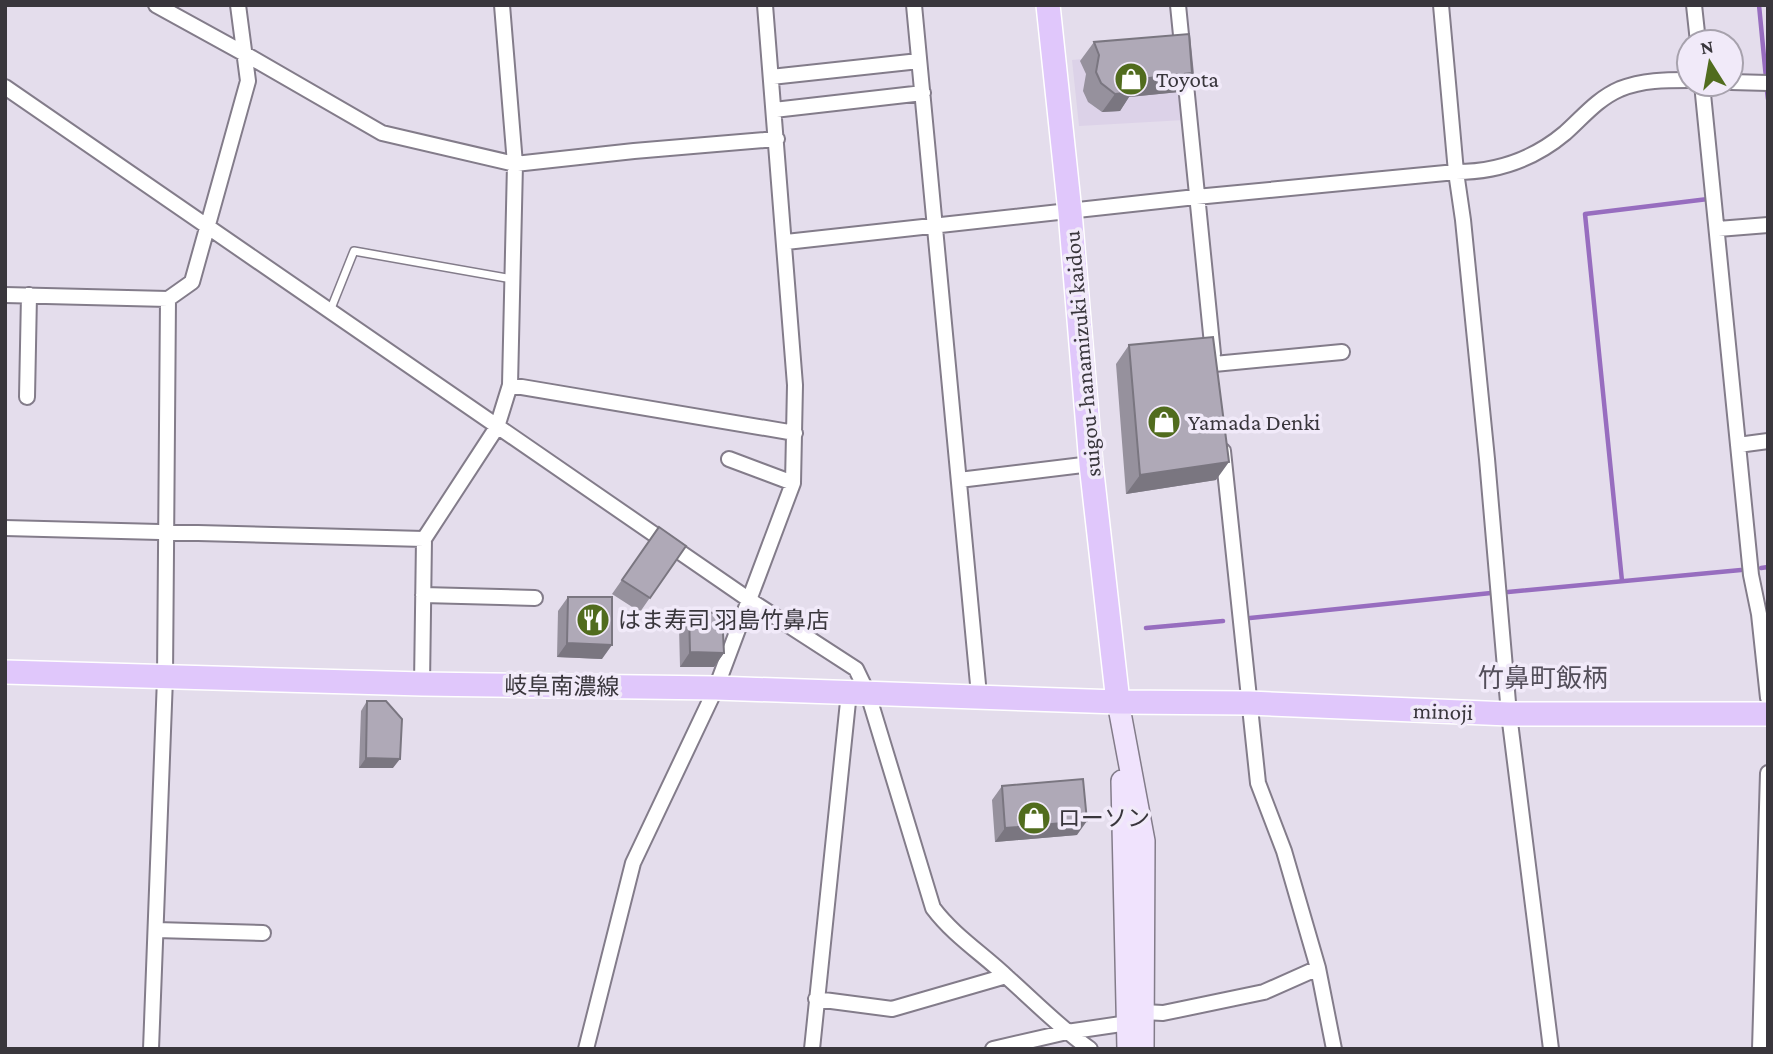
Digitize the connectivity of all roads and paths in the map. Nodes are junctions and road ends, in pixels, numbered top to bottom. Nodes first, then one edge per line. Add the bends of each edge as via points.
1 (156, 5) edge
2 (238, 5) edge
3 (502, 5) edge
4 (765, 5) edge
5 (914, 5) edge
6 (1048, 5) edge
7 (1178, 5) edge
8 (1441, 5) edge
9 (1694, 5) edge
10 (1696, 28) edge
11 (245, 54) junction
12 (919, 61) junction
13 (771, 77) junction
14 (1675, 80) edge
15 (1745, 82) edge
16 (1768, 83) edge
17 (5, 87) edge
18 (923, 93) junction
19 (1704, 98) edge
20 (774, 110) junction
21 (777, 139) junction
22 (515, 164) junction
23 (1456, 172) junction
24 (1196, 197) junction
25 (1070, 212) junction
26 (1768, 225) edge
27 (207, 226) junction
28 (936, 227) junction
29 (1718, 229) junction
30 (786, 242) junction
31 (512, 279) junction
32 (5, 295) edge
33 (29, 295) junction
34 (168, 299) junction
35 (330, 311) junction
36 (1342, 352) dead end
37 (510, 385) junction
38 (27, 397) dead end
39 (497, 427) junction
40 (1221, 432) edge
41 (795, 433) junction
42 (1768, 440) edge
43 (1738, 445) junction
44 (729, 459) dead end
45 (1091, 464) junction
46 (959, 480) junction
47 (793, 483) junction
48 (5, 528) edge
49 (167, 533) junction
50 (424, 539) junction
51 (423, 595) junction
52 (535, 598) dead end
53 (748, 599) junction
54 (1763, 614) edge
55 (5, 671) edge
56 (165, 678) junction
57 (422, 684) junction
58 (716, 688) junction
59 (858, 693) junction
60 (979, 695) junction
61 (1768, 698) edge
62 (1118, 702) junction
63 (1249, 702) junction
64 (1509, 714) junction
65 (1768, 714) edge
66 (1768, 773) edge
67 (156, 930) junction
68 (263, 933) dead end
69 (1318, 968) junction
70 (1006, 976) junction
71 (816, 999) junction
72 (1136, 1018) junction
73 (1067, 1032) junction
74 (151, 1049) edge
75 (586, 1049) edge
76 (812, 1049) edge
77 (993, 1049) edge
78 (1090, 1049) edge
79 (1128, 1049) edge
80 (1143, 1049) edge
81 (1334, 1049) edge
82 (1551, 1049) edge
83 (1760, 1049) edge

1 - 11 street
2 - 11 street
3 - 22 street
4 - 13 street
5 - 12 street
6 - 25 main road, suigou-hanamizuki kaidou
7 - 24 street
8 - 23 street
9 - 10 street
11 - 22 street via 382,133
11 - 27 street via 248,81
12 - 13 street
12 - 18 street
13 - 20 street
14 - 23 street via 1652,80 1620,89 1520,162
15 - 16 street
17 - 27 street
18 - 20 street
18 - 28 street
19 - 29 street
20 - 21 street
21 - 22 street
21 - 30 street
22 - 31 street
23 - 24 street
23 - 64 street
24 - 25 street
24 - 36 street via 1215,371
25 - 28 street
25 - 45 main road, suigou-hanamizuki kaidou
26 - 29 street
27 - 34 street via 192,282
27 - 35 street
28 - 30 street
28 - 46 street
29 - 43 street
30 - 41 street
31 - 35 lane via 354,251
31 - 37 street
32 - 33 street
33 - 34 street
33 - 38 street
34 - 49 street
35 - 39 street
37 - 39 street
37 - 41 street
39 - 50 street
39 - 53 street
40 - 63 street
41 - 47 street
42 - 43 street
43 - 54 street via 1751,575
44 - 47 street
45 - 46 street
45 - 62 main road, suigou-hanamizuki kaidou
46 - 60 street
47 - 53 street
48 - 49 street
49 - 50 street
49 - 56 street
50 - 51 street
51 - 52 street
51 - 57 street
53 - 58 street
53 - 59 street via 856,669
54 - 61 street
55 - 56 main road, 岐阜南濃線
56 - 57 main road, 岐阜南濃線
56 - 67 street
57 - 58 main road, 岐阜南濃線
58 - 59 main road, 岐阜南濃線
58 - 75 street via 633,863
59 - 60 main road, 岐阜南濃線
59 - 70 street via 933,908 945,925
59 - 71 street
60 - 62 main road, 岐阜南濃線
62 - 63 main road, minoji
62 - 72 main road
63 - 64 main road, minoji
63 - 69 street via 1258,783 1284,851
64 - 65 main road, minoji
64 - 82 street
66 - 83 street
67 - 68 street
67 - 74 street
69 - 72 street via 1264,992
69 - 81 street
70 - 71 street via 892,1009
70 - 73 street
71 - 76 street
72 - 73 street
72 - 79 main road
72 - 80 main road
73 - 77 street
73 - 78 street

